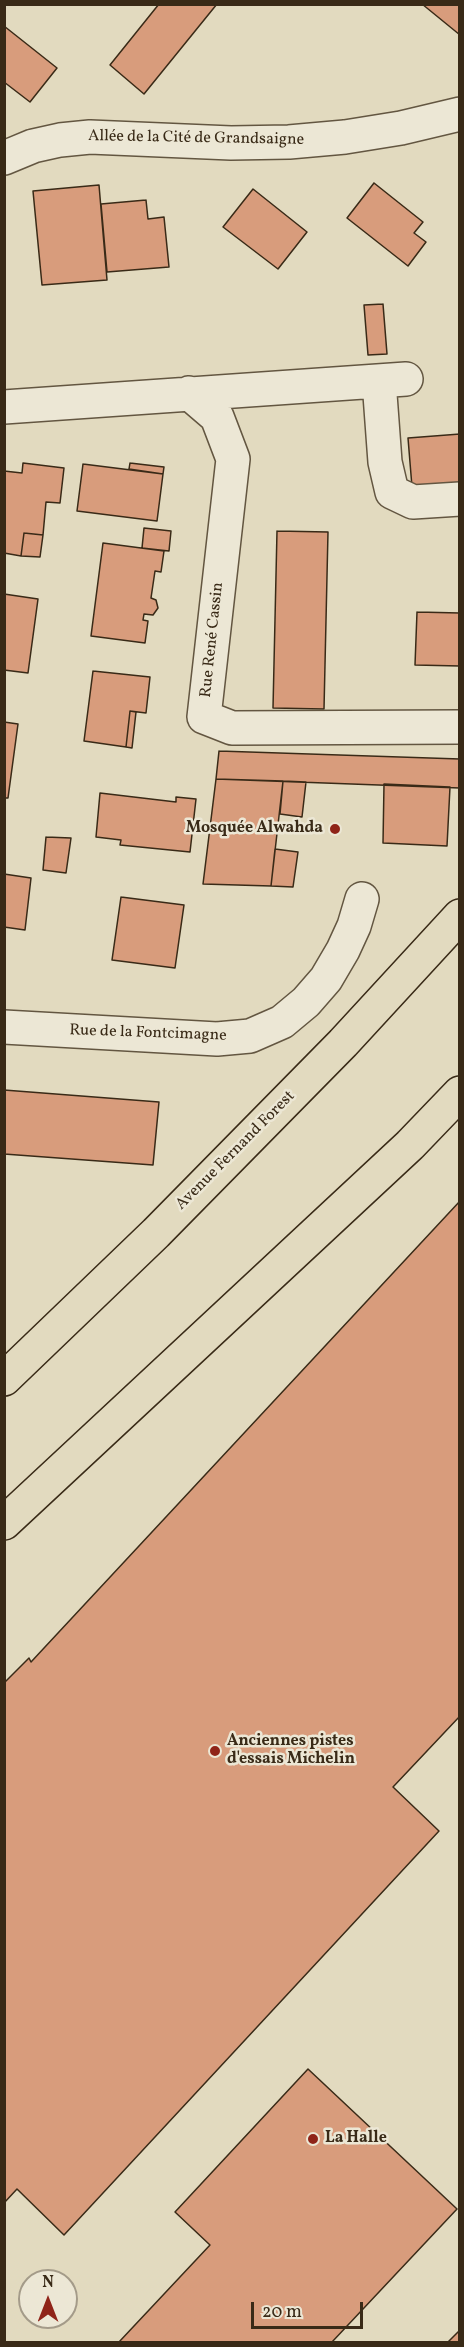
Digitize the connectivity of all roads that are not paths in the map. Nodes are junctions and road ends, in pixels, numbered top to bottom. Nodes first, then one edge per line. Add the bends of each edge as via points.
1 (459, 114) edge
2 (4, 158) edge
3 (189, 393) junction
4 (4, 407) edge
5 (459, 499) edge
6 (459, 728) edge
7 (362, 899) dead end
8 (459, 916) edge
9 (4, 1027) edge
10 (459, 1093) edge
11 (4, 1379) edge
12 (4, 1523) edge

1 - 2 street, Allée de la Cité de Grandsaigne via 356,135 289,142 90,137 33,146
3 - 4 street
3 - 5 street via 392,380 385,462 392,492 413,502
3 - 6 street, Rue René Cassin via 217,417 233,459 204,717 232,728
7 - 9 street, Rue de la Fontcimagne via 344,950 326,979 282,1023 250,1036 217,1039
8 - 11 main road, Avenue Fernand Forest via 335,1051 156,1233
10 - 12 main road via 401,1153

